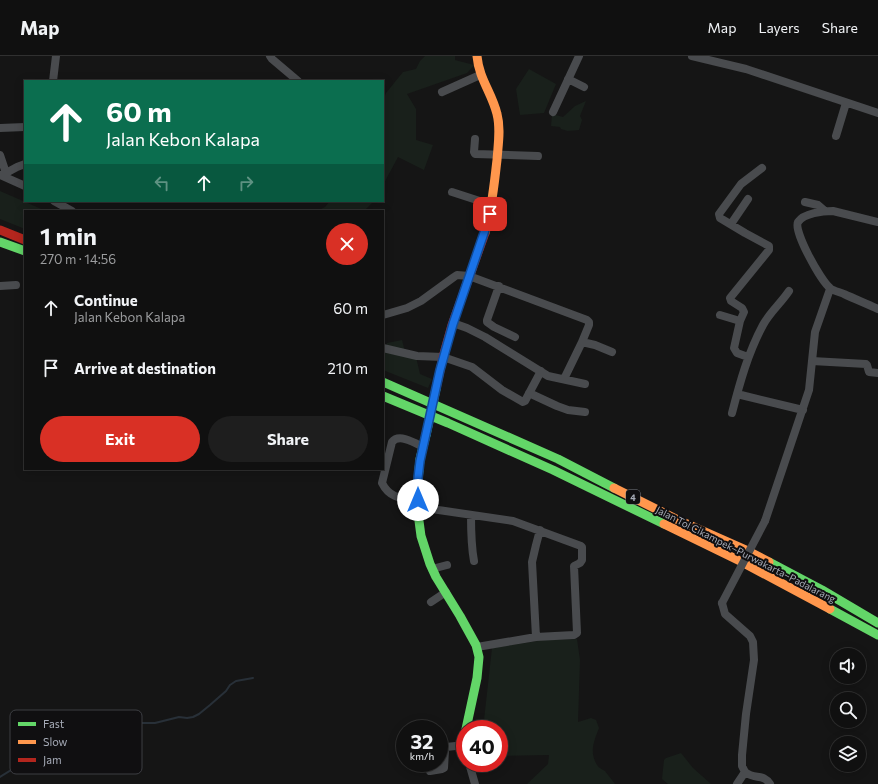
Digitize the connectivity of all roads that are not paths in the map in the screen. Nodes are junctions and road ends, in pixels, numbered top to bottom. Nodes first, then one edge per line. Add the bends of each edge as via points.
1 (56, 56) edge
2 (270, 56) edge
3 (477, 56) edge
4 (579, 56) edge
5 (692, 56) edge
6 (480, 75) junction
7 (568, 79) junction
8 (53, 80) edge
9 (297, 80) edge
10 (584, 87) dead end
11 (442, 92) dead end
12 (846, 103) junction
13 (553, 112) dead end
14 (878, 113) edge
15 (24, 127) edge
16 (0, 128) edge
17 (836, 136) dead end
18 (475, 139) dead end
19 (497, 154) junction
20 (0, 155) edge
21 (538, 156) dead end
22 (24, 164) edge
23 (762, 168) dead end
24 (3, 175) edge
25 (24, 186) edge
26 (452, 192) dead end
27 (748, 199) dead end
28 (56, 202) edge
29 (804, 202) dead end
30 (492, 205) junction
31 (70, 210) edge
32 (825, 211) junction
33 (878, 222) edge
34 (731, 224) junction
35 (0, 230) edge
36 (24, 240) edge
37 (0, 242) edge
38 (24, 251) edge
39 (469, 276) junction
40 (16, 285) dead end
41 (0, 286) edge
42 (499, 286) junction
43 (830, 289) junction
44 (789, 291) dead end
45 (878, 309) edge
46 (384, 315) edge
47 (720, 315) dead end
48 (740, 321) junction
49 (453, 324) junction
50 (514, 337) dead end
51 (582, 342) junction
52 (384, 348) edge
53 (612, 352) dead end
54 (443, 357) junction
55 (748, 357) junction
56 (812, 361) junction
57 (541, 371) junction
58 (878, 373) edge
59 (564, 379) junction
60 (384, 382) edge
61 (586, 384) dead end
62 (529, 393) junction
63 (737, 394) junction
64 (384, 396) edge
65 (803, 410) junction
66 (585, 412) dead end
67 (732, 413) dead end
68 (423, 447) junction
69 (418, 503) junction
70 (472, 515) junction
71 (540, 530) junction
72 (474, 561) dead end
73 (447, 565) dead end
74 (432, 569) junction
75 (446, 592) junction
76 (431, 602) dead end
77 (878, 623) edge
78 (878, 635) edge
79 (536, 637) junction
80 (477, 648) junction
81 (468, 720) edge
82 (472, 772) edge
83 (745, 772) junction
84 (475, 784) edge
85 (737, 784) edge
86 (770, 784) edge

1 - 8 street
2 - 9 street
3 - 6 main road
4 - 7 street
5 - 12 street via 746,69
6 - 11 street
6 - 19 main road via 498,119
7 - 10 street
7 - 13 street
12 - 14 street
12 - 17 street
15 - 16 street
18 - 19 street via 474,154
19 - 21 street
19 - 30 main road
20 - 24 street
22 - 24 street
23 - 34 street via 741,184 720,214 720,218
24 - 25 street
26 - 30 street
27 - 34 street
28 - 31 street
29 - 32 street via 818,205
30 - 39 main road
32 - 33 street
32 - 43 street via 808,215 797,225 812,262
34 - 48 street via 770,248 730,298 744,309
35 - 36 main road
37 - 38 main road
39 - 42 street
39 - 46 street via 457,275 421,301
39 - 49 main road
40 - 41 street
42 - 50 street via 487,322
42 - 51 street via 587,320 589,325
43 - 45 street
43 - 56 street via 815,332
44 - 55 street via 766,320
47 - 48 street
48 - 55 street via 734,348 737,353
49 - 54 main road
49 - 57 street via 485,337
51 - 53 street
51 - 59 street
52 - 54 street via 416,356
54 - 62 street via 472,367 522,402
54 - 68 main road, bridge
55 - 63 street
56 - 58 street via 866,364 869,372
56 - 65 street via 809,390
57 - 59 street via 548,376
57 - 62 street
59 - 61 street
60 - 77 main road, Jalan Tol Cikampek–Purwakarta–Padalarang / 4 via 558,459 676,519 746,550
62 - 66 street via 568,410
63 - 65 street
63 - 67 street
64 - 78 main road, Jalan Tol Cikampek–Purwakarta–Padalarang / 4 via 553,470 779,581
65 - 83 street, bridge via 765,521 722,603 725,614 750,636 753,642 754,660 742,755
68 - 69 main road via 418,478
68 - 69 street via 407,439 394,439 382,483 396,497
69 - 70 street
69 - 74 main road via 422,541
70 - 71 street via 513,521
70 - 72 street
71 - 79 street via 532,562
71 - 79 street via 583,549 582,560 574,566 577,633
73 - 74 street
74 - 75 main road
75 - 76 street
75 - 80 main road
79 - 80 street
80 - 81 main road via 478,674
82 - 84 street
83 - 85 street
83 - 86 street via 753,777 762,777

